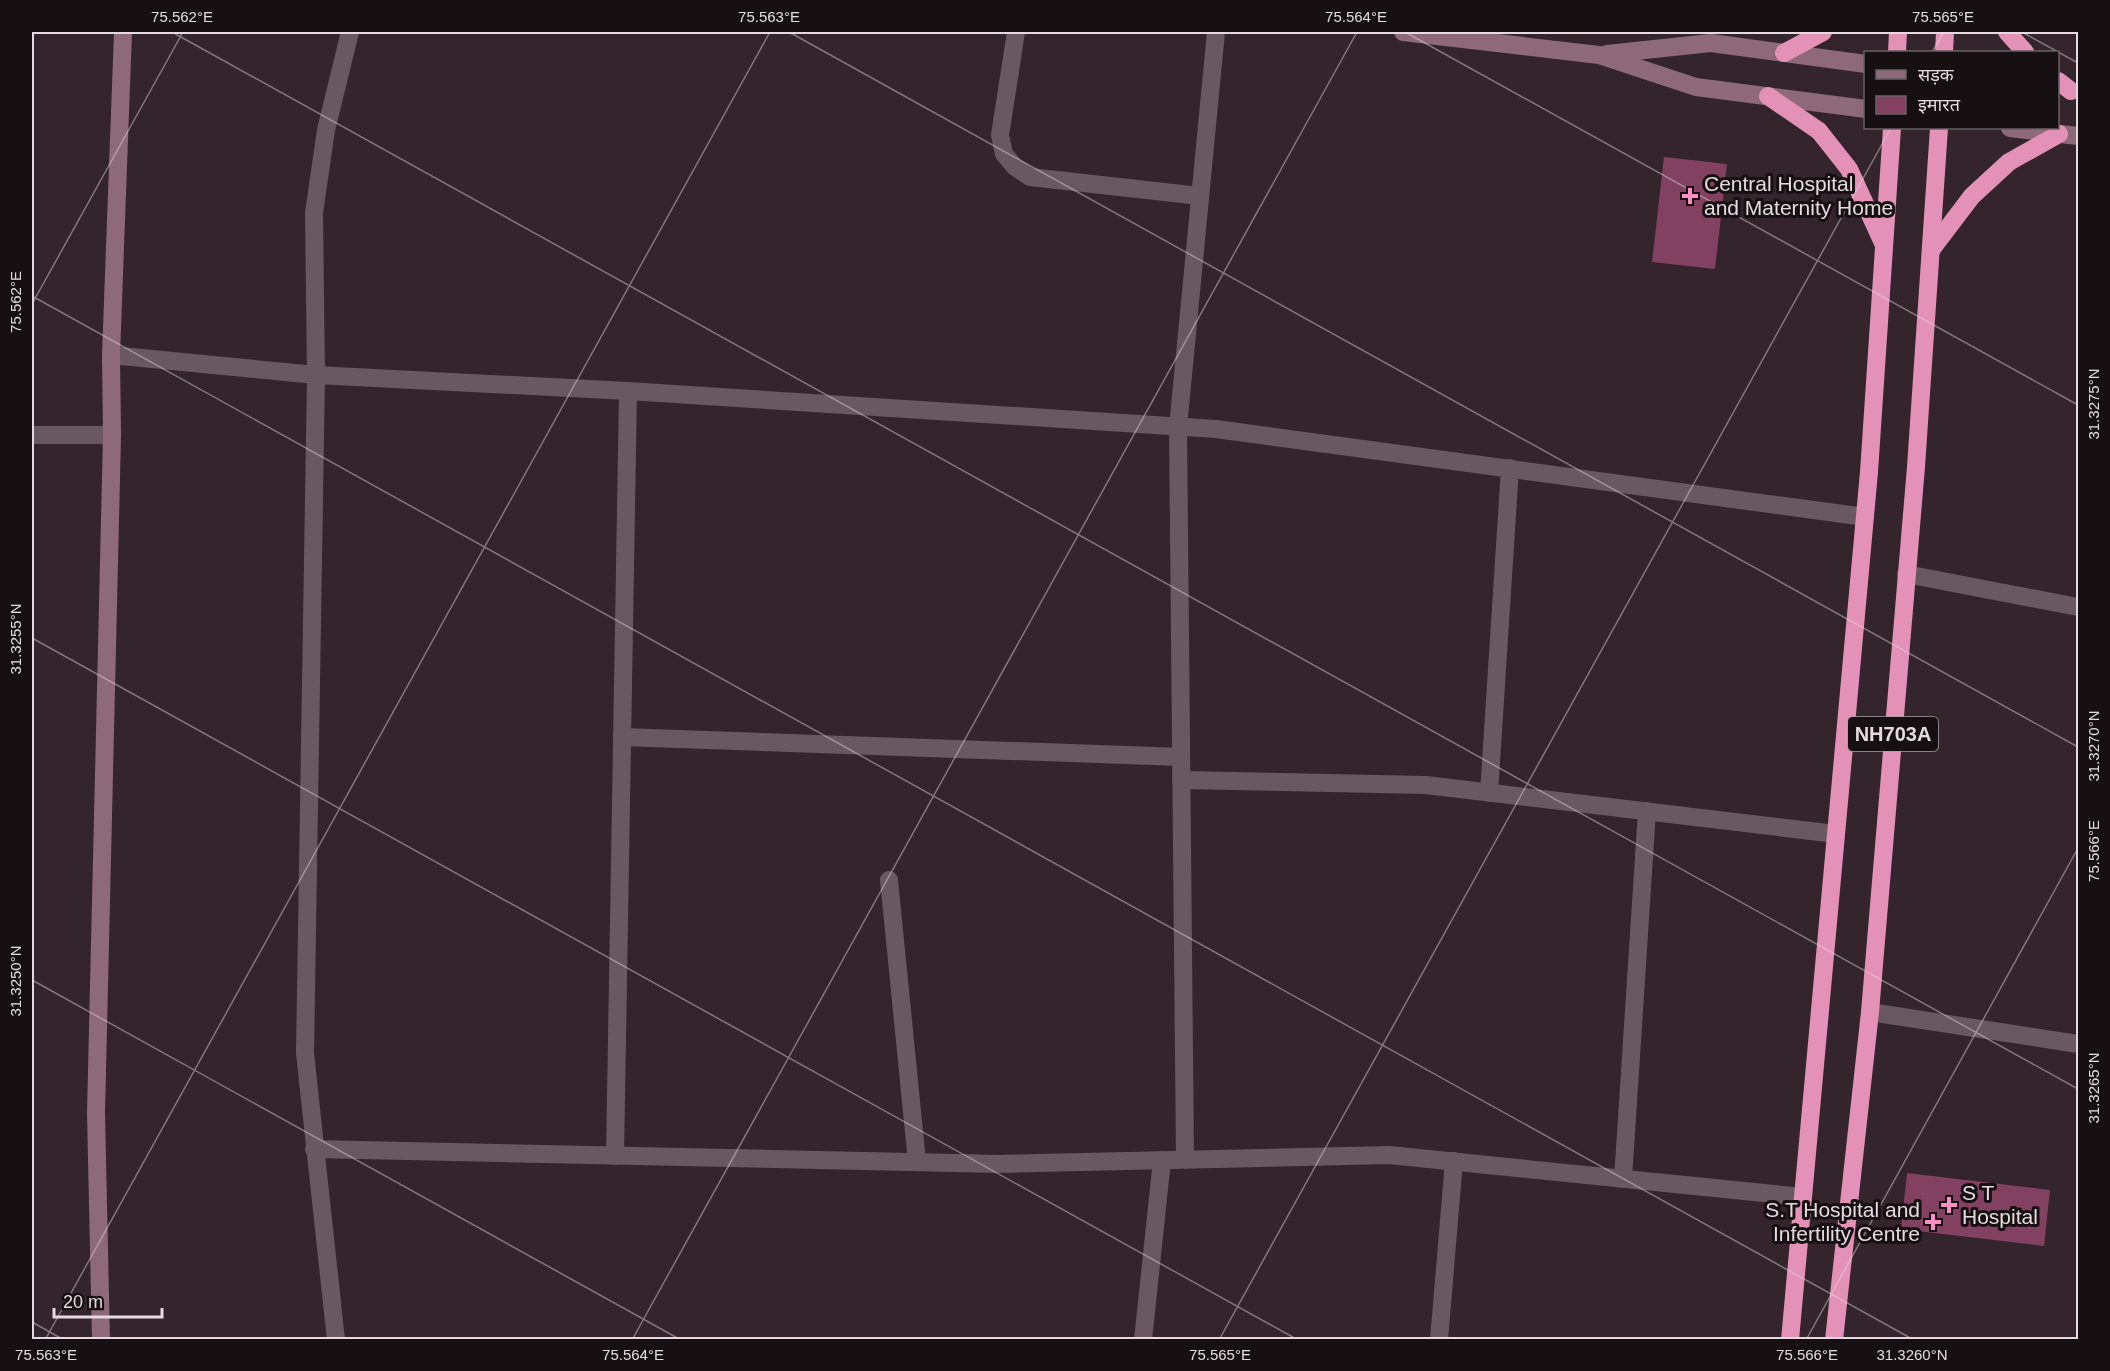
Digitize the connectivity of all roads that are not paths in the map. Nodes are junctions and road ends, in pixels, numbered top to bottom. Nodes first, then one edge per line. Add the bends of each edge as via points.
1 (123, 32) edge
2 (350, 32) edge
3 (1017, 32) edge
4 (1216, 32) edge
5 (1403, 32) edge
6 (1823, 32) edge
7 (1898, 32) edge
8 (1945, 32) edge
9 (2007, 32) edge
10 (1897, 51) edge
11 (1944, 51) edge
12 (2024, 51) edge
13 (1784, 53) junction
14 (1599, 55) junction
15 (1864, 64) edge
16 (1768, 96) junction
17 (1864, 109) edge
18 (1892, 129) edge
19 (1939, 129) edge
20 (2018, 129) edge
21 (2059, 134) junction
22 (2079, 136) edge
23 (1200, 196) junction
24 (1884, 245) junction
25 (1931, 250) junction
26 (111, 355) junction
27 (316, 375) junction
28 (628, 391) junction
29 (1178, 426) junction
30 (32, 435) edge
31 (112, 435) junction
32 (1510, 468) junction
33 (1865, 517) junction
34 (1906, 574) junction
35 (2079, 607) edge
36 (622, 737) junction
37 (1181, 757) junction
38 (1181, 780) junction
39 (1489, 793) junction
40 (1647, 811) junction
41 (1836, 834) junction
42 (890, 880) dead end
43 (1870, 1012) junction
44 (2079, 1044) edge
45 (314, 1149) junction
46 (615, 1155) junction
47 (1185, 1159) junction
48 (1162, 1160) junction
49 (1454, 1161) junction
50 (917, 1162) junction
51 (1623, 1179) junction
52 (1803, 1197) junction
53 (102, 1340) edge
54 (336, 1340) edge
55 (1143, 1340) edge
56 (1439, 1340) edge
57 (1790, 1340) edge
58 (1834, 1340) edge

1 - 26 street
2 - 27 street via 326,130 314,213
3 - 23 street via 1000,135 1004,154 1015,167 1030,177
4 - 23 street
5 - 14 street
6 - 13 highway
7 - 10 highway
8 - 11 highway
9 - 12 highway
13 - 14 street via 1712,43
13 - 15 street
14 - 16 street via 1696,87
16 - 17 street
16 - 24 highway via 1819,131 1849,169
18 - 24 highway, NH703A
19 - 25 highway, NH703A
20 - 21 street
21 - 22 street
21 - 25 highway via 2009,162 1972,196
23 - 29 street
24 - 33 highway, NH703A
25 - 34 highway, NH703A
26 - 27 street
26 - 31 street
27 - 28 street
27 - 45 street via 305,1053
28 - 29 street
28 - 36 street
29 - 32 street
29 - 37 street
30 - 31 street
31 - 53 street via 96,1113
32 - 33 street
32 - 39 street
33 - 41 highway, NH703A
34 - 35 street
34 - 43 highway, NH703A
36 - 37 street
36 - 46 street
37 - 38 street
38 - 39 street via 1426,785
38 - 47 street
39 - 40 street
40 - 41 street
40 - 51 street
41 - 52 highway, NH703A
42 - 50 street
43 - 44 street
43 - 58 highway, NH703A
45 - 46 street
45 - 54 street
46 - 50 street
47 - 48 street
47 - 49 street via 1389,1155
48 - 50 street
48 - 55 street
49 - 51 street
49 - 56 street
51 - 52 street
52 - 57 highway, NH703A

